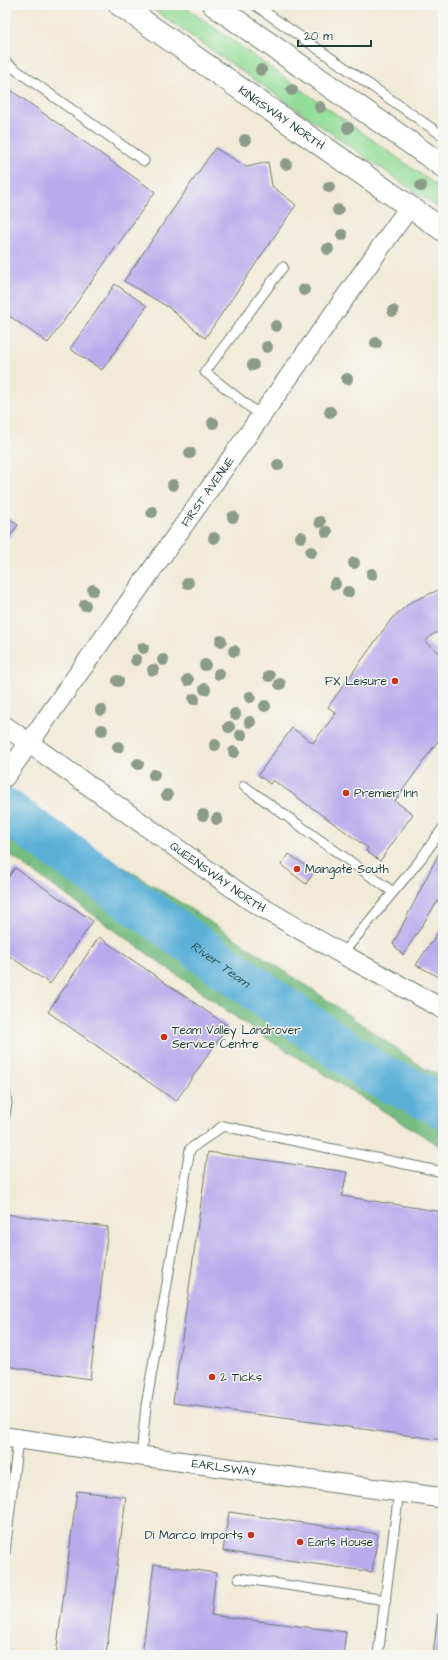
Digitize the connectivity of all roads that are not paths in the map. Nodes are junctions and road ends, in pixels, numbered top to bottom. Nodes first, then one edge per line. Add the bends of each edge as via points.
1 (120, 5) edge
2 (214, 5) edge
3 (255, 5) edge
4 (5, 62) edge
5 (443, 136) edge
6 (144, 161) dead end
7 (443, 166) edge
8 (410, 206) junction
9 (443, 230) edge
10 (283, 267) dead end
11 (261, 416) junction
12 (5, 726) edge
13 (29, 742) junction
14 (5, 776) edge
15 (244, 786) dead end
16 (443, 828) edge
17 (393, 892) junction
18 (342, 954) junction
19 (443, 1009) edge
20 (5, 1089) edge
21 (5, 1115) edge
22 (443, 1172) edge
23 (12, 1438) edge
24 (141, 1456) junction
25 (399, 1492) junction
26 (443, 1498) edge
27 (5, 1552) edge
28 (239, 1578) dead end
29 (386, 1600) junction
30 (378, 1655) edge

1 - 8 street, KINGSWAY NORTH
2 - 7 street
3 - 5 lane
4 - 6 lane
8 - 9 street, KINGSWAY NORTH
8 - 11 street, FIRST AVENUE
10 - 11 lane via 204,372
11 - 13 street, FIRST AVENUE
12 - 13 street, QUEENSWAY NORTH
13 - 14 street, FIRST AVENUE
13 - 18 street, QUEENSWAY NORTH via 251,901
15 - 17 lane
16 - 17 lane
17 - 18 lane
18 - 19 street, QUEENSWAY NORTH
20 - 21 lane
22 - 24 lane via 224,1126 190,1149 146,1406
23 - 24 street, EARLSWAY
23 - 27 lane
24 - 25 street, EARLSWAY
25 - 26 street, EARLSWAY
25 - 29 lane
28 - 29 lane
29 - 30 lane

